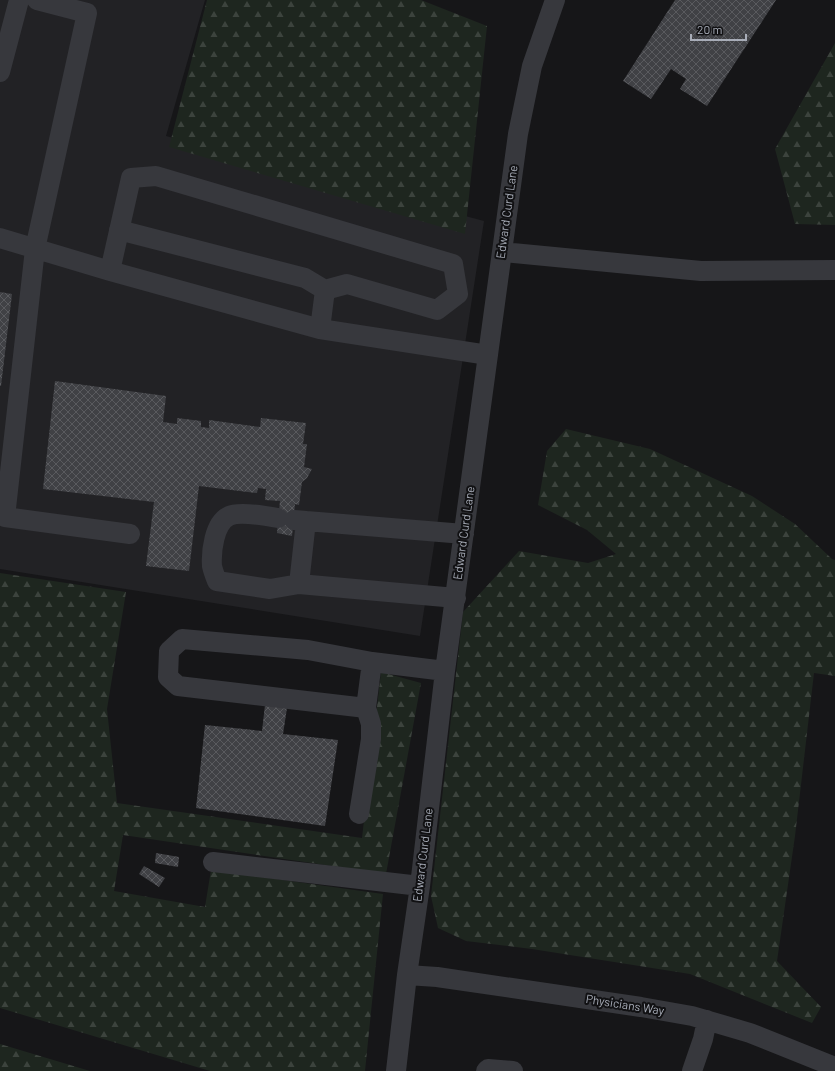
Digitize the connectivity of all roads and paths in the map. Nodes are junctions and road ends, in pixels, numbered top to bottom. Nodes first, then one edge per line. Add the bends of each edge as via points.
1 (19, 0) edge
2 (37, 0) edge
3 (555, 0) edge
4 (0, 72) edge
5 (119, 230) junction
6 (0, 238) edge
7 (35, 249) junction
8 (502, 252) junction
9 (835, 270) edge
10 (110, 271) junction
11 (325, 290) junction
12 (320, 329) junction
13 (488, 355) junction
14 (3, 517) edge
15 (293, 519) junction
16 (130, 534) dead end
17 (464, 534) junction
18 (299, 584) junction
19 (456, 598) junction
20 (372, 662) junction
21 (445, 672) junction
22 (366, 708) junction
23 (359, 814) dead end
24 (213, 862) dead end
25 (420, 886) junction
26 (407, 975) junction
27 (707, 1020) junction
28 (835, 1067) edge
29 (396, 1071) edge
30 (486, 1071) edge
31 (514, 1071) edge
32 (692, 1071) edge

1 - 4 street
2 - 7 street via 87,13
3 - 8 street, Edward Curd Lane via 532,66 518,134
5 - 10 street
5 - 11 street via 305,278
5 - 11 street via 131,178 156,176 453,264 458,294 437,310 347,284
6 - 7 street
7 - 10 street
7 - 14 street
8 - 9 street via 701,271
8 - 13 street, Edward Curd Lane
10 - 12 street
11 - 12 street
12 - 13 street
13 - 17 street, Edward Curd Lane
14 - 16 street
15 - 17 street
15 - 18 street
15 - 18 street via 253,515 229,516 221,522 215,534 212,567 217,581 270,589
17 - 19 street, Edward Curd Lane
18 - 19 street
19 - 21 street, Edward Curd Lane
20 - 21 street
20 - 22 street
20 - 22 street via 308,650 182,639 169,651 168,677 178,686
21 - 25 street, Edward Curd Lane
22 - 23 street via 371,724 371,739
24 - 25 street
25 - 26 street, Edward Curd Lane
26 - 27 street, Physicians Way via 438,977 634,1006
26 - 29 street, Edward Curd Lane
27 - 28 street, Physicians Way via 750,1033
27 - 32 street
30 - 31 street

